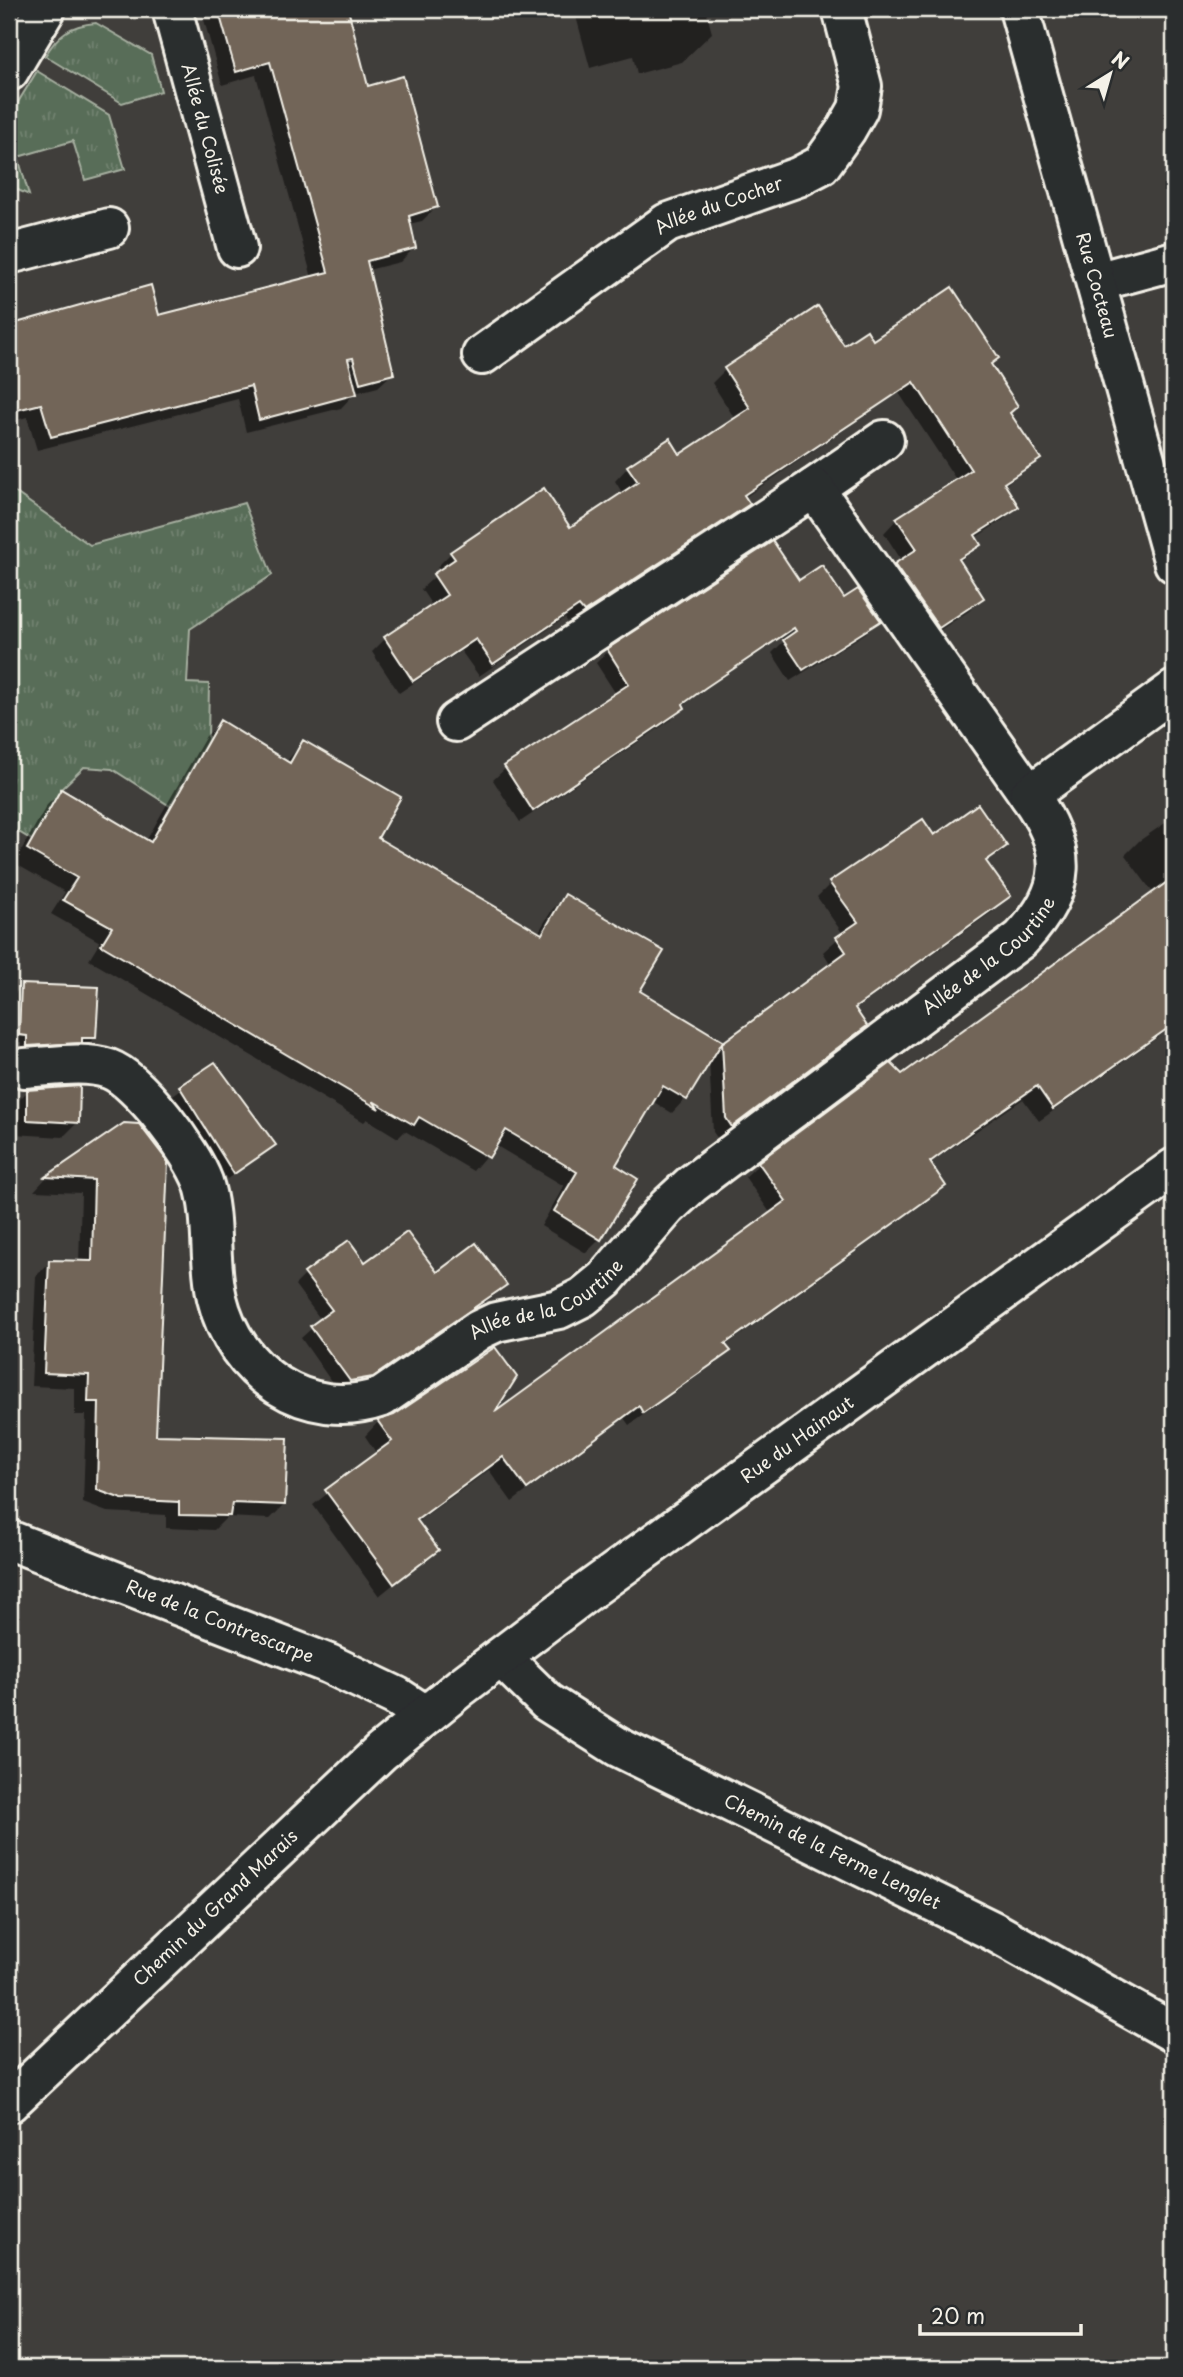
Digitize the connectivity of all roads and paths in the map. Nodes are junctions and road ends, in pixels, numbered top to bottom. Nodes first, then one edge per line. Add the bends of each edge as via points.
1 (46, 9) edge
2 (172, 9) edge
3 (842, 9) edge
4 (1019, 9) edge
5 (9, 71) edge
6 (109, 228) dead end
7 (237, 248) dead end
8 (9, 254) edge
9 (1174, 261) edge
10 (1096, 282) junction
11 (482, 355) dead end
12 (884, 440) dead end
13 (814, 488) junction
14 (1174, 563) edge
15 (1174, 690) edge
16 (456, 722) dead end
17 (1029, 795) junction
18 (24, 1068) dead end
19 (1174, 1168) edge
20 (9, 1540) edge
21 (501, 1657) junction
22 (425, 1715) junction
23 (1174, 2033) edge
24 (9, 2103) edge

1 - 5 street
2 - 7 street, Allée du Colisée
3 - 11 street, Allée du Cocher via 862,86 858,109 821,165 667,223
4 - 10 street, Rue Cocteau
6 - 8 street
9 - 10 street
10 - 14 street, Rue Cocteau
12 - 13 street
13 - 16 street
13 - 17 street, Allée de la Courtine
15 - 17 street
17 - 18 street, Allée de la Courtine via 1051,834 1058,881 1050,902 1021,939 692,1184 583,1297 559,1309 496,1322 382,1397 363,1403 312,1402 285,1391 250,1363 235,1343 216,1296 204,1184 195,1164 128,1080 108,1069 83,1065
19 - 21 street, Rue du Hainaut
20 - 22 street, Rue de la Contrescarpe via 329,1664
21 - 22 street, Rue du Hainaut
21 - 23 street, Chemin de la Ferme Lenglet via 547,1702 618,1747 993,1931
22 - 24 street, Chemin du Grand Marais

